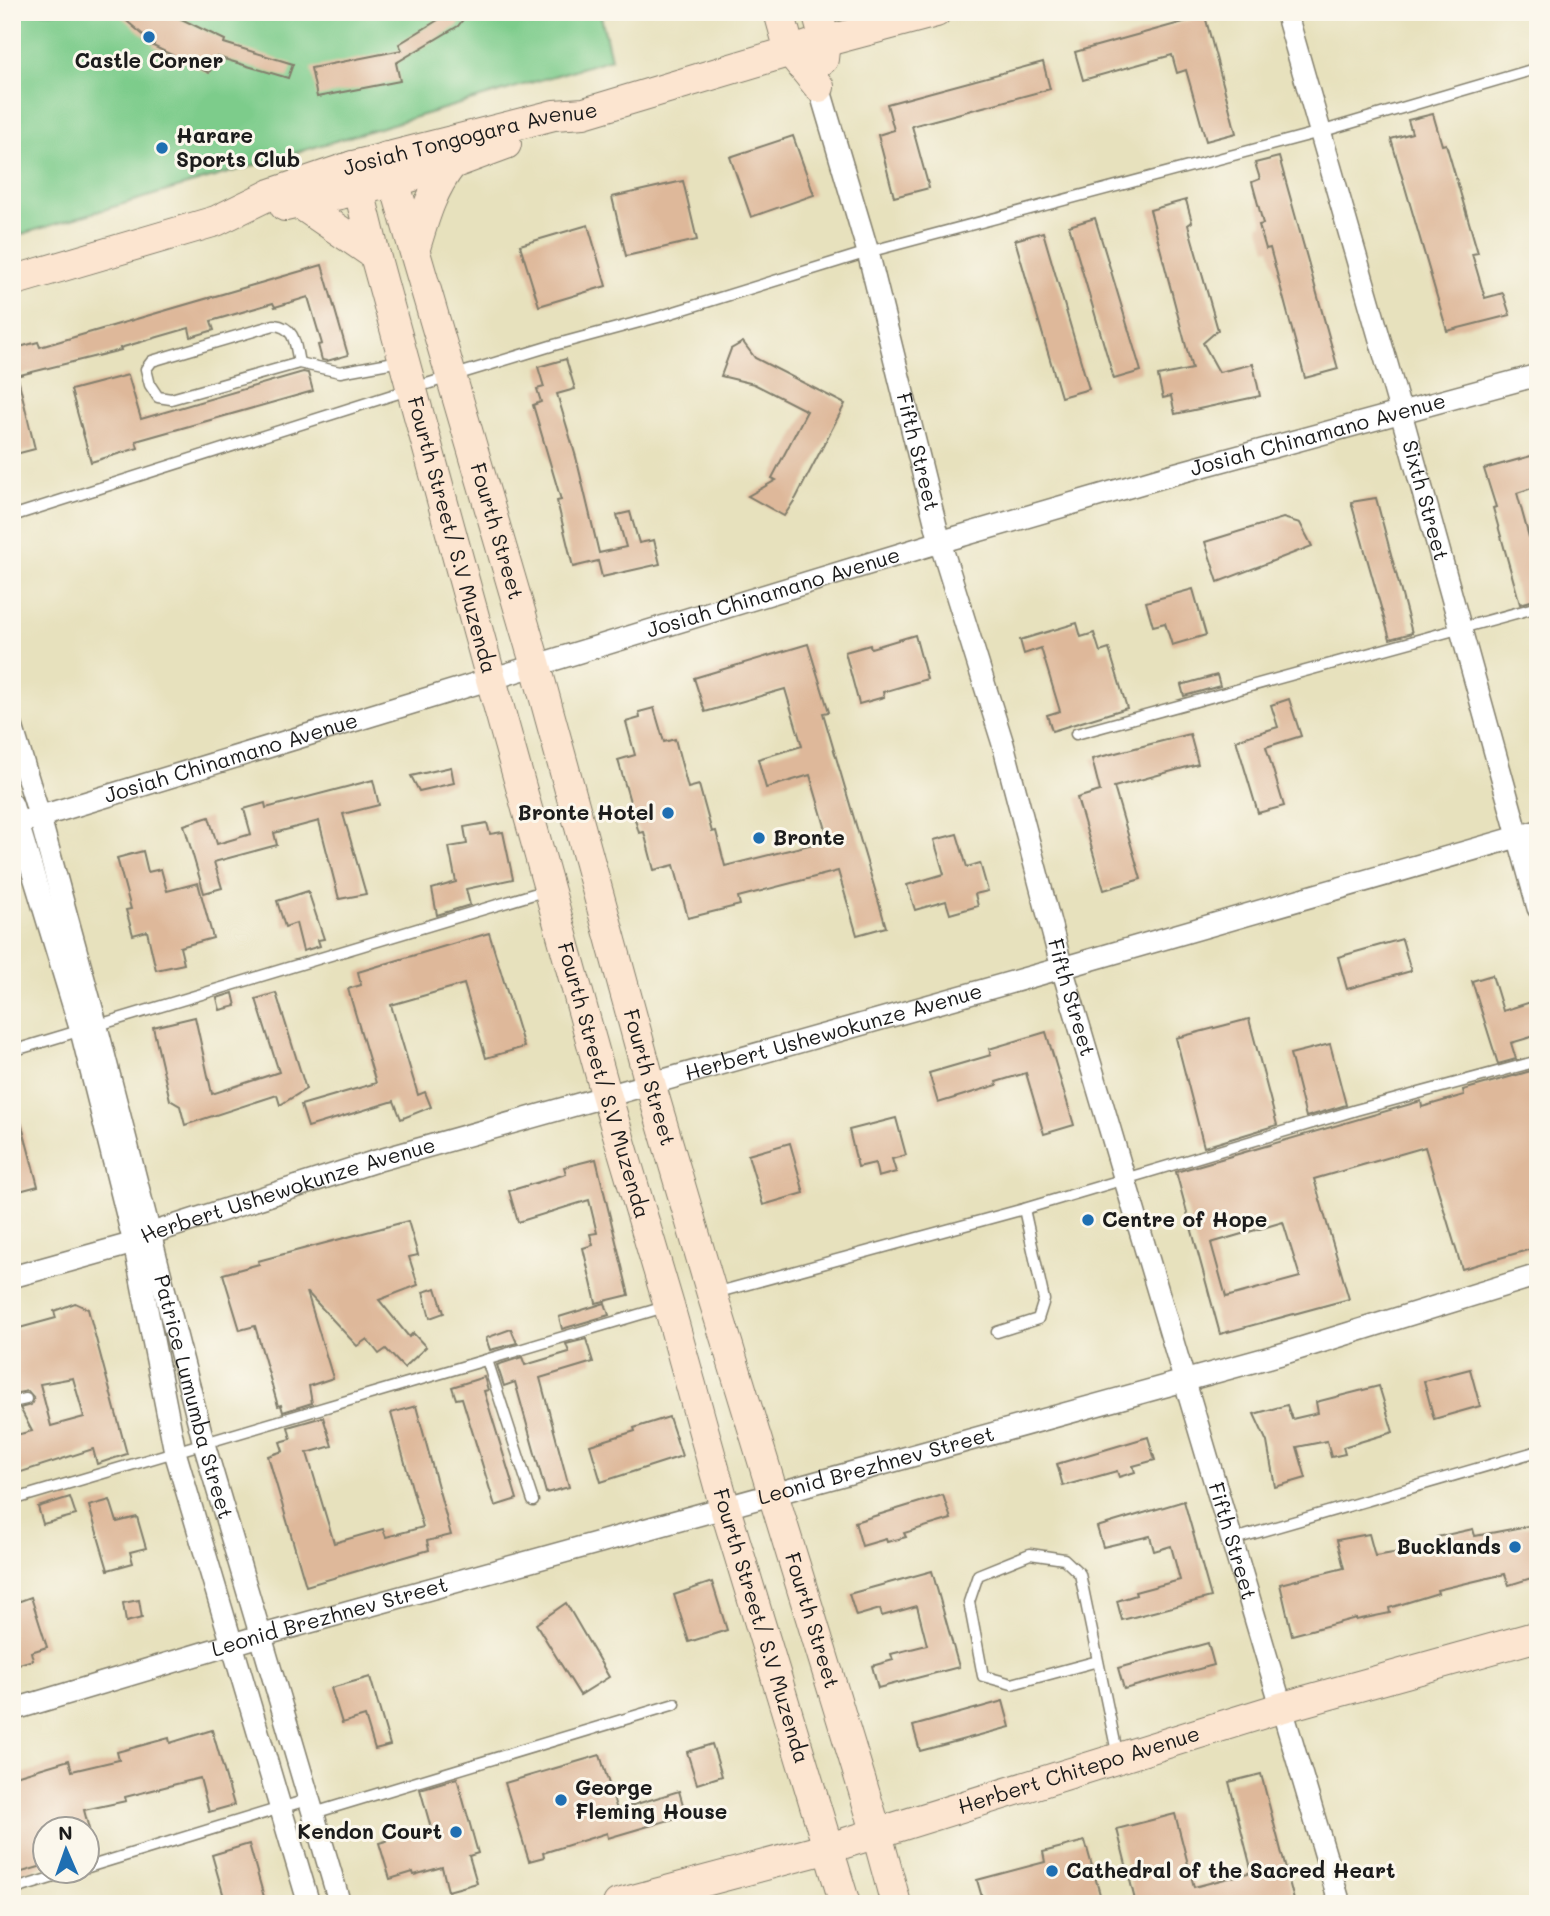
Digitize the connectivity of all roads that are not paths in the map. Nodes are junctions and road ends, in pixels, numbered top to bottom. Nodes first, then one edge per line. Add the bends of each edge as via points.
1 (779, 12) edge
2 (817, 12) edge
3 (936, 12) edge
4 (1286, 12) edge
5 (825, 41) junction
6 (790, 51) junction
7 (1538, 68) edge
8 (819, 87) junction
9 (584, 113) junction
10 (1320, 132) junction
11 (452, 164) junction
12 (391, 170) junction
13 (356, 179) junction
14 (299, 203) junction
15 (216, 220) junction
16 (415, 248) junction
17 (868, 252) junction
18 (375, 255) junction
19 (12, 281) edge
20 (405, 360) junction
21 (299, 363) junction
22 (1538, 375) edge
23 (452, 376) junction
24 (413, 388) junction
25 (1401, 413) junction
26 (12, 516) edge
27 (940, 542) junction
28 (1538, 607) edge
29 (1460, 629) junction
30 (536, 666) junction
31 (491, 678) junction
32 (12, 726) edge
33 (1076, 734) dead end
34 (14, 818) edge
35 (40, 818) junction
36 (1538, 831) edge
37 (1517, 837) junction
38 (550, 889) junction
39 (1538, 908) edge
40 (1062, 968) junction
41 (89, 1029) junction
42 (12, 1051) edge
43 (1538, 1061) edge
44 (650, 1083) junction
45 (607, 1094) junction
46 (1123, 1179) junction
47 (1024, 1209) junction
48 (141, 1238) junction
49 (1538, 1275) edge
50 (12, 1277) edge
51 (712, 1294) junction
52 (669, 1306) junction
53 (997, 1332) dead end
54 (487, 1360) junction
55 (1182, 1380) junction
56 (26, 1399) dead end
57 (12, 1402) edge
58 (204, 1444) junction
59 (1538, 1451) edge
60 (175, 1452) junction
61 (774, 1494) junction
62 (12, 1500) edge
63 (533, 1501) dead end
64 (725, 1507) junction
65 (1231, 1540) junction
66 (262, 1635) junction
67 (1538, 1636) edge
68 (233, 1645) junction
69 (1098, 1661) junction
70 (675, 1704) dead end
71 (1280, 1708) junction
72 (12, 1710) edge
73 (1118, 1758) junction
74 (312, 1806) junction
75 (281, 1807) junction
76 (877, 1834) junction
77 (830, 1848) junction
78 (102, 1863) edge
79 (33, 1884) edge
80 (12, 1890) edge
81 (309, 1904) edge
82 (341, 1904) edge
83 (618, 1904) edge
84 (845, 1904) edge
85 (896, 1904) edge
86 (1340, 1904) edge

1 - 6 main road, Fifth Street
2 - 5 main road, Fifth Street
3 - 5 main road, Josiah Tongogara Avenue
4 - 10 street, Sixth Street
5 - 6 main road, Josiah Tongogara Avenue
5 - 8 main road, Fifth Street
6 - 8 main road, Fifth Street
6 - 9 main road, Josiah Tongogara Avenue
7 - 10 lane
8 - 17 street, Fifth Street
9 - 11 main road
9 - 12 main road, Josiah Tongogara Avenue via 554,115
10 - 17 lane
10 - 25 street, Sixth Street
11 - 12 main road
11 - 16 main road via 432,197
12 - 13 main road
12 - 16 main road, Fourth Street
13 - 14 main road
13 - 15 main road, Josiah Tongogara Avenue via 271,194
13 - 18 main road
14 - 15 main road
14 - 18 main road
15 - 19 main road, Josiah Tongogara Avenue
16 - 23 main road, Fourth Street
17 - 23 lane
17 - 27 street, Fifth Street
18 - 20 main road, Fourth Street/ S.V Muzenda
20 - 21 lane via 340,372
20 - 24 main road, Fourth Street/ S.V Muzenda
21 - 21 lane via 291,330 274,325 152,361 146,369 158,397 171,399
22 - 25 street, Josiah Chinamano Avenue
23 - 24 lane
23 - 30 main road, Fourth Street
24 - 26 lane
24 - 31 main road, Fourth Street/ S.V Muzenda
25 - 27 street, Josiah Chinamano Avenue
25 - 29 street, Sixth Street
27 - 30 street, Josiah Chinamano Avenue
27 - 40 street, Fifth Street via 1003,744
28 - 29 lane
29 - 33 lane
29 - 37 street, Sixth Street
30 - 31 street, Josiah Chinamano Avenue
30 - 44 main road, Fourth Street
31 - 35 street, Josiah Chinamano Avenue
31 - 38 main road, Fourth Street/ S.V Muzenda
32 - 35 street, Patrice Lumumba Street
34 - 35 street, Josiah Chinamano Avenue
34 - 41 street, Patrice Lumumba Street
35 - 41 street, Patrice Lumumba Street
36 - 37 street, Herbert Ushewokunze Avenue
37 - 39 street, Sixth Street
37 - 40 street, Herbert Ushewokunze Avenue
38 - 41 lane
38 - 45 main road, Fourth Street/ S.V Muzenda
40 - 44 street, Herbert Ushewokunze Avenue
40 - 46 street, Fifth Street
41 - 42 lane
41 - 48 street, Patrice Lumumba Street
43 - 46 lane
44 - 45 street, Herbert Ushewokunze Avenue
44 - 51 main road, Fourth Street
45 - 48 street, Herbert Ushewokunze Avenue via 376,1161
45 - 52 main road, Fourth Street/ S.V Muzenda
46 - 47 lane
46 - 55 street, Fifth Street
47 - 51 lane
47 - 53 lane via 1044,1300 1038,1319
48 - 50 street, Herbert Ushewokunze Avenue
48 - 58 street, Patrice Lumumba Street
48 - 60 street, Patrice Lumumba Street
49 - 55 street, Leonid Brezhnev Street
51 - 61 main road, Fourth Street
52 - 54 lane
52 - 64 main road, Fourth Street/ S.V Muzenda
54 - 58 lane
54 - 63 lane
55 - 61 street, Leonid Brezhnev Street
55 - 65 street, Fifth Street
56 - 57 lane
58 - 60 lane
58 - 66 street, Patrice Lumumba Street
59 - 65 lane
60 - 62 lane
60 - 68 street, Patrice Lumumba Street
61 - 64 street, Leonid Brezhnev Street
61 - 76 main road, Fourth Street
64 - 66 street, Leonid Brezhnev Street
64 - 77 main road, Fourth Street/ S.V Muzenda
65 - 71 street, Fifth Street
66 - 68 street, Leonid Brezhnev Street
66 - 74 street, Patrice Lumumba Street
67 - 71 main road, Herbert Chitepo Avenue
68 - 72 street, Leonid Brezhnev Street
68 - 75 street, Patrice Lumumba Street
69 - 69 lane via 1080,1574 1064,1559 1030,1554 978,1575 969,1601 983,1676 1012,1684
69 - 73 lane
70 - 74 lane
71 - 73 main road, Herbert Chitepo Avenue
71 - 86 street, Fifth Street
73 - 76 main road, Herbert Chitepo Avenue
74 - 75 lane
74 - 82 street, Patrice Lumumba Street
75 - 78 lane
75 - 81 street, Patrice Lumumba Street
76 - 77 main road, Herbert Chitepo Avenue
76 - 85 main road, Fourth Street
77 - 83 main road, Herbert Chitepo Avenue
77 - 84 main road, Fourth Street/ S.V Muzenda
79 - 80 lane

